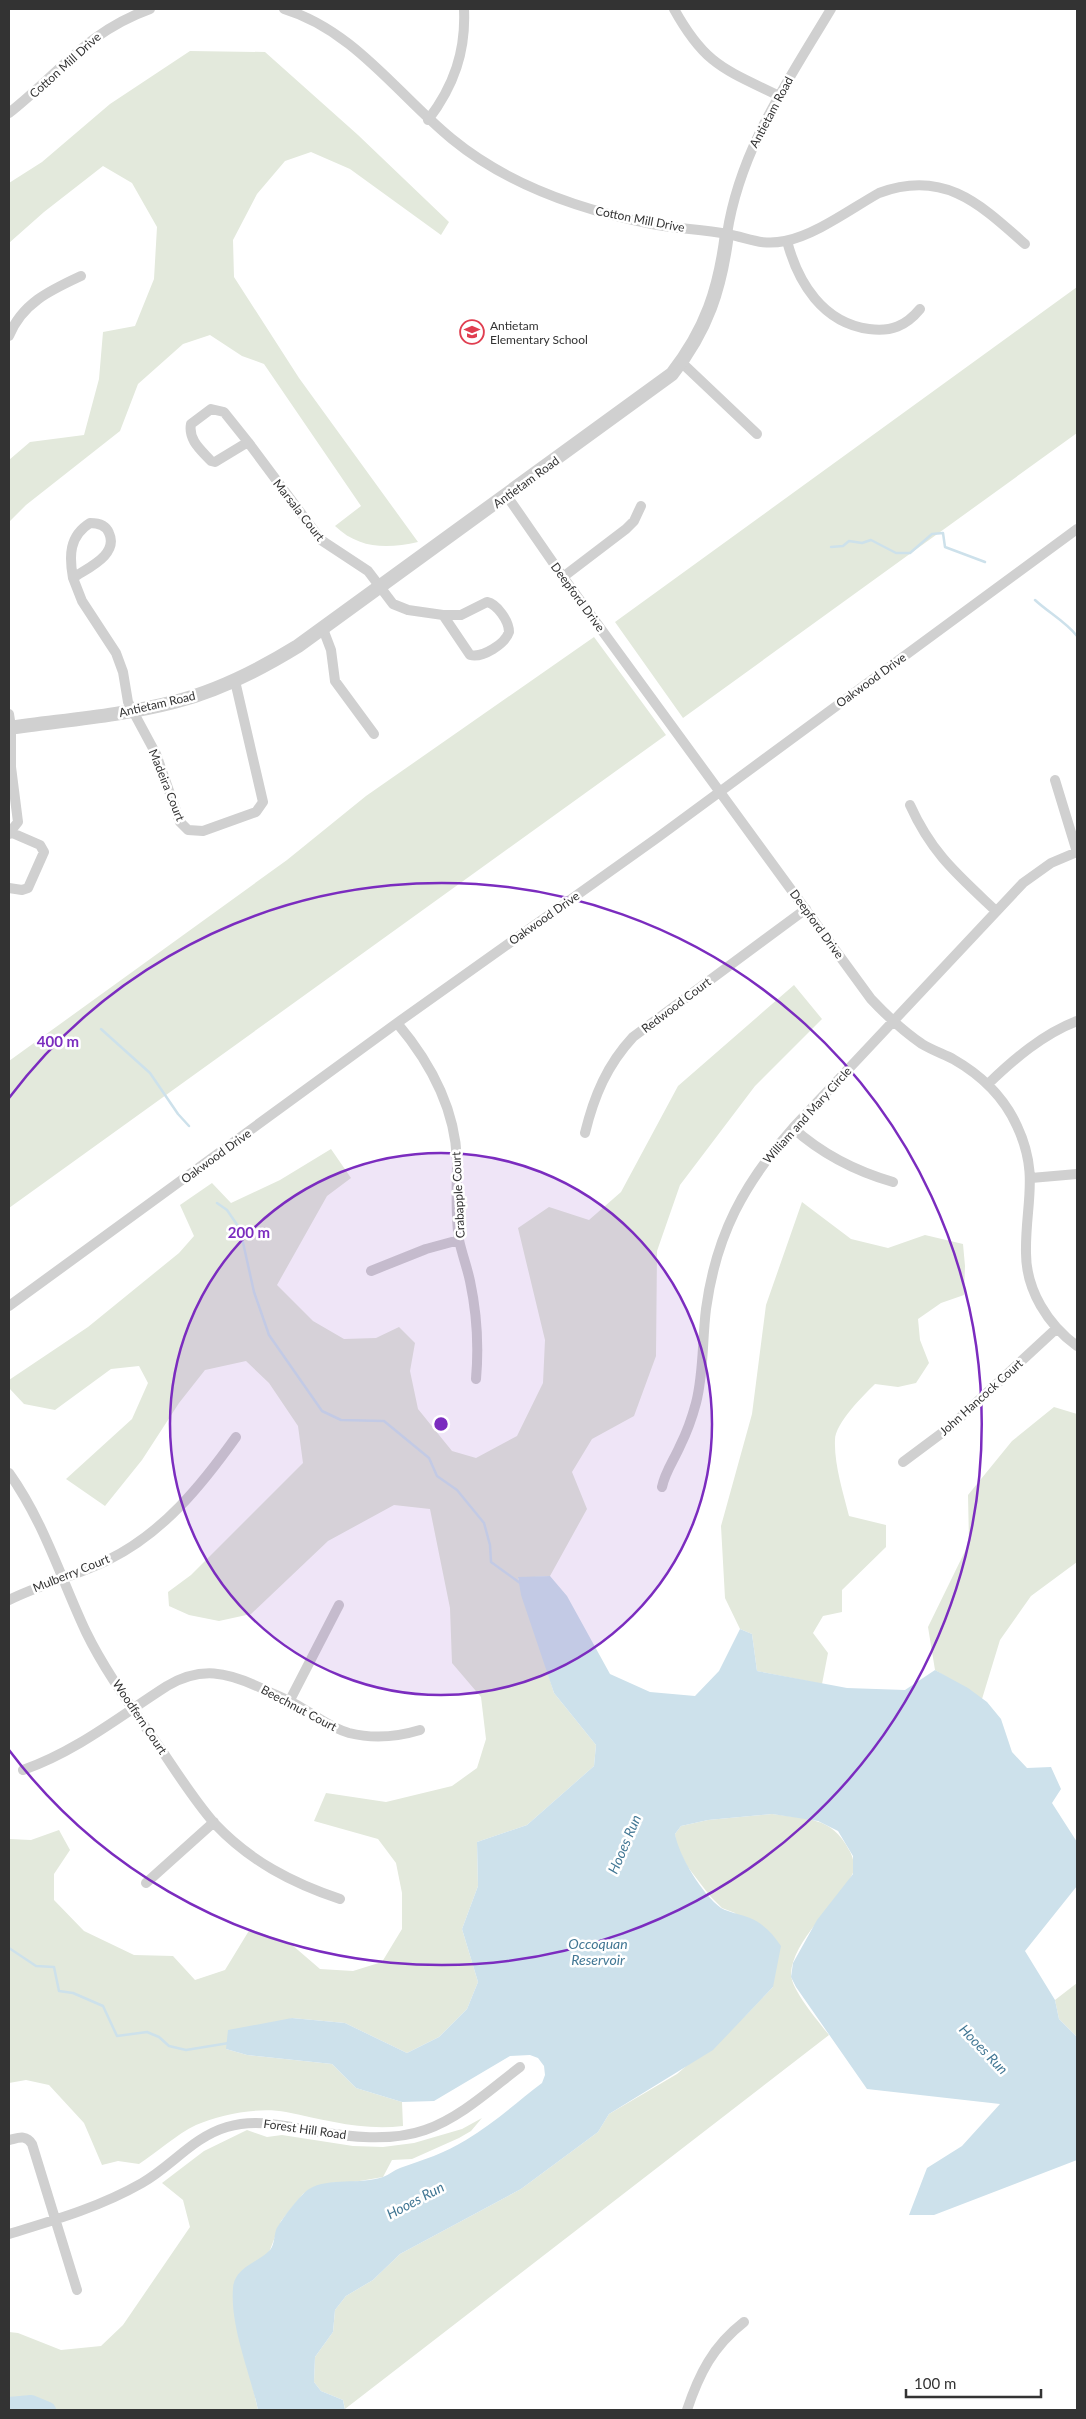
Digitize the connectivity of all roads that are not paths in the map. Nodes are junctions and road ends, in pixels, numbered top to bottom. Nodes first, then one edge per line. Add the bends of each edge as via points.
1 (150, 9) edge
2 (284, 9) edge
3 (464, 9) edge
4 (674, 9) edge
5 (831, 9) edge
6 (779, 96) junction
7 (9, 113) edge
8 (428, 120) junction
9 (727, 234) junction
10 (787, 241) junction
11 (1025, 244) dead end
12 (81, 276) dead end
13 (920, 309) dead end
14 (9, 336) edge
15 (681, 362) junction
16 (757, 434) dead end
17 (248, 442) junction
18 (507, 496) junction
19 (641, 506) dead end
20 (1077, 529) edge
21 (563, 577) junction
22 (73, 578) junction
23 (381, 587) junction
24 (443, 615) junction
25 (323, 629) junction
26 (235, 681) junction
27 (133, 711) junction
28 (10, 723) edge
29 (374, 734) dead end
30 (1055, 780) dead end
31 (720, 791) junction
32 (910, 805) dead end
33 (9, 833) edge
34 (1077, 852) edge
35 (9, 888) edge
36 (806, 909) junction
37 (996, 911) junction
38 (892, 1021) junction
39 (1077, 1021) edge
40 (397, 1023) junction
41 (988, 1084) junction
42 (793, 1128) junction
43 (585, 1133) dead end
44 (1077, 1174) edge
45 (1031, 1178) junction
46 (893, 1182) dead end
47 (459, 1240) junction
48 (371, 1271) dead end
49 (9, 1306) edge
50 (1057, 1328) junction
51 (1077, 1346) edge
52 (476, 1379) dead end
53 (236, 1437) dead end
54 (903, 1462) dead end
55 (9, 1473) edge
56 (662, 1487) dead end
57 (64, 1578) junction
58 (9, 1600) edge
59 (339, 1605) dead end
60 (290, 1700) junction
61 (133, 1708) junction
62 (420, 1730) dead end
63 (23, 1770) dead end
64 (214, 1822) junction
65 (146, 1883) dead end
66 (340, 1900) dead end
67 (520, 2068) dead end
68 (9, 2140) edge
69 (56, 2220) junction
70 (9, 2234) edge
71 (77, 2290) dead end
72 (744, 2322) dead end
73 (687, 2410) edge

1 - 7 street, Cotton Mill Drive via 100,33
2 - 8 street, Cotton Mill Drive via 350,44
3 - 8 street via 461,58 446,94
4 - 6 street via 687,32 710,59 723,69
5 - 6 street, Antietam Road
6 - 9 street, Antietam Road via 763,122 742,173
8 - 9 street, Cotton Mill Drive via 480,159 563,200 652,224
9 - 10 street, Cotton Mill Drive via 758,243
9 - 15 street, Antietam Road via 716,294 701,330
10 - 11 street, Cotton Mill Drive via 812,231 879,193 920,184 942,187 968,198
10 - 13 street via 804,285 826,311 837,318 863,328 888,330 910,321
12 - 14 street via 41,295 20,316
15 - 16 street
15 - 18 street, Antietam Road via 656,387
17 - 17 street, Marsala Court via 221,410 204,412 191,424 193,441 211,461 217,461
17 - 23 street, Marsala Court via 315,534 360,564
18 - 21 street, Deepford Drive
18 - 23 street, Antietam Road
19 - 21 street via 626,530
20 - 31 street, Oakwood Drive
21 - 31 street, Deepford Drive
22 - 22 street, Madeira Court via 73,542 82,528 90,523 100,524 109,532 112,541 108,553
22 - 27 street, Madeira Court via 82,601 116,653
23 - 24 street, Marsala Court via 387,598 401,608
23 - 25 street, Antietam Road
24 - 24 street, Marsala Court via 470,655 480,656 504,640 509,632 507,623 489,602 461,615
25 - 26 street, Antietam Road
25 - 29 street via 335,681
26 - 27 street, Antietam Road via 174,702
26 - 27 street, Madeira Court via 263,802 256,812 203,831 188,830 180,822 156,754
27 - 28 street, Antietam Road
28 - 33 street via 11,768 18,822
30 - 34 street
31 - 36 street, Deepford Drive
31 - 40 street, Oakwood Drive
32 - 37 street via 932,847
33 - 35 street via 40,845 44,852 28,888
34 - 37 street, William and Mary Circle via 1037,872
36 - 38 street, Deepford Drive via 871,999
36 - 43 street, Redwood Court via 633,1037 619,1052 602,1080
37 - 38 street, William and Mary Circle
38 - 41 street, Deepford Drive
38 - 42 street, William and Mary Circle
39 - 41 street via 1060,1028 1024,1052
40 - 47 street, Crabapple Court via 424,1058 451,1122 457,1160
40 - 49 street, Oakwood Drive
41 - 45 street, Deepford Drive via 1018,1127
42 - 46 street via 849,1167
42 - 56 street, William and Mary Circle via 746,1189 724,1233 711,1279 696,1403
44 - 45 street
45 - 50 street, Deepford Drive via 1026,1254 1028,1273 1038,1300
47 - 48 street
47 - 52 street, Crabapple Court via 475,1306 478,1335
50 - 51 street, Deepford Drive
50 - 54 street, John Hancock Court via 950,1427
53 - 57 street, Mulberry Court via 167,1520 108,1559
55 - 57 street, Woodfern Court via 39,1522
57 - 58 street, Mulberry Court
57 - 61 street, Woodfern Court via 87,1634
59 - 60 street
60 - 61 street, Beechnut Court via 235,1677 207,1673 182,1677
60 - 62 street, Beechnut Court via 319,1719 348,1732 379,1737
61 - 63 street, Beechnut Court via 78,1745
61 - 64 street, Woodfern Court
64 - 65 street
64 - 66 street, Woodfern Court via 269,1868
67 - 69 street, Forest Hill Road via 444,2122 411,2134 388,2137 345,2135 260,2122 228,2126 192,2144 160,2172 116,2198
68 - 69 street via 21,2137 30,2140
69 - 70 street, Forest Hill Road
69 - 71 street
72 - 73 street via 710,2355

